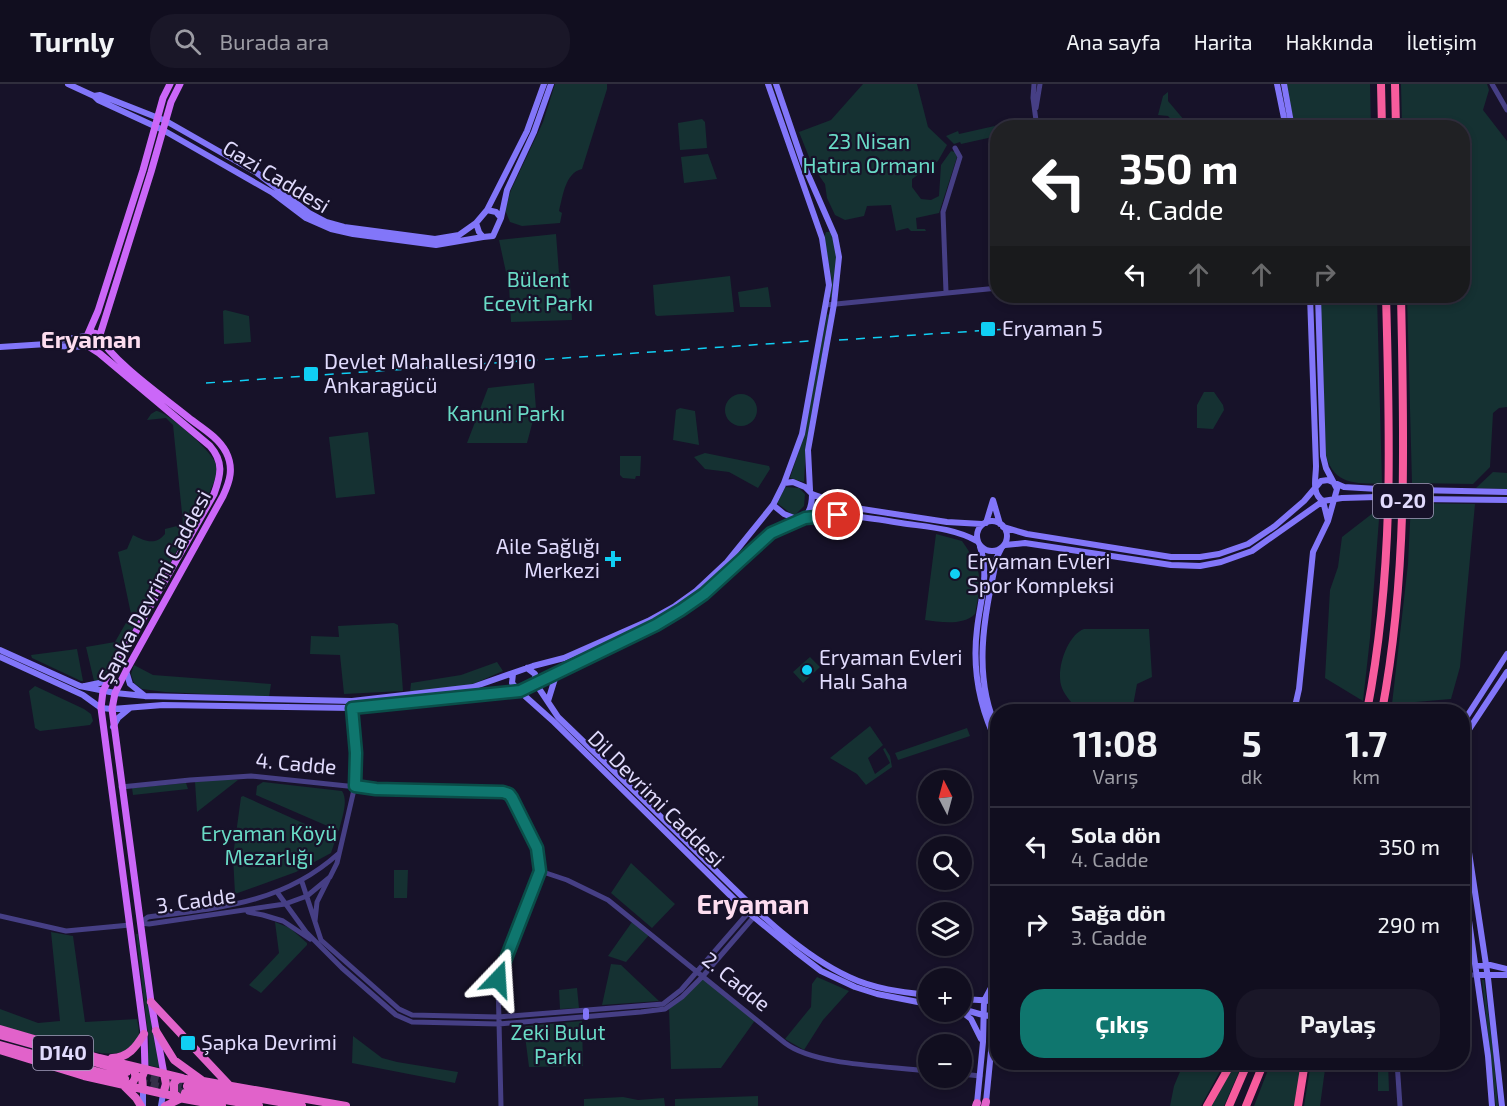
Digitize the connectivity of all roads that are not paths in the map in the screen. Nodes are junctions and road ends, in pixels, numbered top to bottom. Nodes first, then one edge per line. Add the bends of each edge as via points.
1 (68, 84) edge
2 (170, 84) edge
3 (180, 84) edge
4 (544, 84) edge
5 (551, 84) edge
6 (768, 84) edge
7 (776, 84) edge
8 (1034, 84) edge
9 (1040, 84) edge
10 (1277, 84) edge
11 (1284, 84) edge
12 (1381, 84) edge
13 (1395, 84) edge
14 (1492, 84) edge
15 (94, 96) junction
16 (1036, 110) junction
17 (1507, 110) edge
18 (157, 118) junction
19 (1037, 120) edge
20 (1284, 120) edge
21 (1291, 120) edge
22 (1382, 120) edge
23 (1396, 120) edge
24 (166, 121) junction
25 (155, 127) junction
26 (163, 130) junction
27 (956, 147) dead end
28 (257, 173) junction
29 (252, 181) junction
30 (487, 210) junction
31 (501, 218) junction
32 (476, 223) junction
33 (325, 225) junction
34 (831, 225) junction
35 (818, 228) junction
36 (483, 237) junction
37 (990, 289) edge
38 (946, 292) junction
39 (1310, 303) edge
40 (1318, 303) edge
41 (1386, 303) edge
42 (1401, 303) edge
43 (834, 304) junction
44 (826, 305) junction
45 (87, 335) junction
46 (100, 338) junction
47 (47, 344) junction
48 (0, 346) edge
49 (91, 347) junction
50 (157, 398) junction
51 (784, 483) junction
52 (1334, 483) junction
53 (1315, 488) junction
54 (811, 492) junction
55 (1507, 492) edge
56 (1334, 499) junction
57 (1507, 500) edge
58 (1323, 501) junction
59 (773, 505) junction
60 (802, 519) junction
61 (1328, 521) junction
62 (984, 523) junction
63 (1002, 525) junction
64 (979, 544) junction
65 (1003, 547) junction
66 (0, 650) edge
67 (1507, 654) edge
68 (0, 657) edge
69 (527, 668) junction
70 (126, 671) junction
71 (557, 672) junction
72 (1507, 672) edge
73 (513, 674) junction
74 (110, 677) junction
75 (536, 684) junction
76 (80, 686) junction
77 (103, 691) junction
78 (520, 691) junction
79 (115, 693) junction
80 (146, 696) junction
81 (548, 702) junction
82 (1295, 704) edge
83 (1368, 704) edge
84 (1384, 704) edge
85 (990, 706) edge
86 (132, 707) junction
87 (101, 708) junction
88 (352, 708) junction
89 (112, 710) junction
90 (1470, 712) edge
91 (113, 727) junction
92 (990, 728) edge
93 (1470, 728) edge
94 (355, 786) junction
95 (121, 787) junction
96 (338, 854) junction
97 (1470, 859) edge
98 (540, 871) junction
99 (330, 877) junction
100 (302, 882) junction
101 (277, 892) junction
102 (307, 896) junction
103 (748, 902) junction
104 (285, 904) junction
105 (238, 911) junction
106 (759, 911) junction
107 (206, 913) junction
108 (748, 913) junction
109 (0, 916) edge
110 (140, 923) junction
111 (130, 924) junction
112 (1470, 925) edge
113 (316, 929) junction
114 (313, 939) junction
115 (1486, 965) junction
116 (344, 966) junction
117 (1476, 966) junction
118 (1506, 973) edge
119 (700, 974) junction
120 (1470, 975) edge
121 (1477, 975) junction
122 (1487, 975) junction
123 (1489, 988) junction
124 (990, 990) edge
125 (918, 994) edge
126 (972, 1000) edge
127 (984, 1001) junction
128 (990, 1001) edge
129 (151, 1002) junction
130 (918, 1002) edge
131 (972, 1012) edge
132 (983, 1015) junction
133 (990, 1016) edge
134 (499, 1021) junction
135 (972, 1022) edge
136 (0, 1029) edge
137 (156, 1031) junction
138 (144, 1034) junction
139 (0, 1035) edge
140 (983, 1042) junction
141 (0, 1045) edge
142 (990, 1048) edge
143 (0, 1050) edge
144 (99, 1058) junction
145 (145, 1070) junction
146 (918, 1070) edge
147 (1227, 1070) edge
148 (1245, 1070) edge
149 (1261, 1070) edge
150 (1304, 1070) edge
151 (1398, 1070) edge
152 (164, 1074) junction
153 (972, 1075) edge
154 (127, 1076) junction
155 (980, 1076) junction
156 (182, 1078) junction
157 (203, 1081) junction
158 (230, 1086) junction
159 (143, 1089) junction
160 (185, 1092) junction
161 (163, 1094) junction
162 (981, 1105) edge
163 (142, 1106) edge
164 (163, 1106) edge
165 (222, 1106) edge
166 (259, 1106) edge
167 (302, 1106) edge
168 (346, 1106) edge
169 (501, 1106) edge
170 (1206, 1106) edge
171 (1229, 1106) edge
172 (1246, 1106) edge
173 (1298, 1106) edge
174 (1400, 1106) edge
175 (1492, 1106) edge
176 (1502, 1106) edge

1 - 15 main road
2 - 18 main road
3 - 24 main road
4 - 30 main road via 527,131
5 - 31 main road via 507,190
6 - 35 main road
7 - 34 main road via 803,163
8 - 16 street
9 - 16 street
10 - 20 main road
11 - 21 main road
12 - 22 highway
13 - 23 highway
14 - 17 street
15 - 18 main road, Gazi Caddesi
15 - 25 main road, Gazi Caddesi
16 - 19 street
18 - 24 main road, Gazi Caddesi
18 - 25 main road
24 - 26 main road
24 - 28 main road, Gazi Caddesi
25 - 26 main road, Gazi Caddesi
25 - 45 main road
26 - 29 main road, Gazi Caddesi
26 - 46 main road
27 - 38 street via 960,157 943,220
28 - 29 main road
28 - 33 main road, Gazi Caddesi
29 - 33 main road, Gazi Caddesi via 306,218
30 - 31 main road
30 - 32 main road
31 - 36 main road via 493,236
32 - 33 main road, Gazi Caddesi via 459,235 435,239
32 - 36 main road
33 - 36 main road, Gazi Caddesi via 353,234 431,244
34 - 35 main road via 822,222
34 - 43 main road via 839,257
35 - 44 main road via 828,274
37 - 38 street
38 - 43 street
39 - 53 main road
40 - 52 main road via 1323,456
41 - 83 highway, O-20 via 1390,449 1386,572
42 - 84 highway, O-20 via 1403,512
43 - 44 street
43 - 54 main road via 808,450
44 - 51 main road via 802,434
45 - 46 main road via 95,333
45 - 47 main road
45 - 49 main road via 85,342
46 - 49 main road via 98,345
46 - 50 main road, Şapka Devrimi Caddesi
47 - 48 main road
47 - 49 main road
49 - 50 main road, Şapka Devrimi Caddesi
50 - 70 main road, Şapka Devrimi Caddesi via 216,439 227,454 231,477
50 - 74 main road, Şapka Devrimi Caddesi via 216,453 221,465 220,479
51 - 54 main road via 793,482
51 - 59 main road
52 - 53 main road via 1321,481
52 - 55 main road, bridge via 1378,489
52 - 56 main road
53 - 58 main road
53 - 63 main road via 1248,544 1200,557 1172,557 1027,534
54 - 60 main road via 810,509
54 - 62 main road via 849,507 947,522
56 - 57 main road, bridge
56 - 58 main road
56 - 61 main road
58 - 61 main road
58 - 65 main road via 1252,551 1200,566 1025,543
59 - 60 main road via 784,514
59 - 69 main road via 727,562 675,606 564,658
60 - 64 main road via 850,515 952,531
60 - 71 main road via 771,533 681,610
61 - 82 main road via 1313,552
62 - 63 main road
62 - 63 main road via 993,500
62 - 64 main road via 977,533
63 - 65 main road via 1007,536
64 - 65 main road via 988,551
64 - 92 main road via 985,572 976,631 977,679
65 - 85 main road via 997,557 982,647
66 - 76 main road
67 - 90 main road
68 - 87 main road via 83,695
69 - 73 main road
69 - 75 main road via 535,674
70 - 79 main road, Şapka Devrimi Caddesi
70 - 80 main road via 130,684
71 - 75 main road
71 - 81 main road
72 - 93 main road
73 - 78 main road via 512,683
73 - 80 main road via 473,687 352,700
74 - 76 main road via 104,682
74 - 77 main road, Şapka Devrimi Caddesi
75 - 78 main road
75 - 81 main road, Dil Devrimi Caddesi
76 - 77 main road
77 - 79 main road
77 - 87 main road, Şapka Devrimi Caddesi
78 - 88 main road
78 - 108 main road, Dil Devrimi Caddesi
79 - 80 main road
79 - 89 main road, Şapka Devrimi Caddesi
81 - 103 main road, Dil Devrimi Caddesi via 558,717
86 - 88 main road
86 - 89 main road
86 - 91 main road
87 - 89 main road
87 - 111 main road, Şapka Devrimi Caddesi
88 - 94 street
89 - 91 main road, Şapka Devrimi Caddesi
91 - 95 main road, Şapka Devrimi Caddesi
94 - 95 street, 4. Cadde via 251,776
94 - 96 street
94 - 98 street, 4. Cadde via 509,794 532,836
95 - 110 main road, Şapka Devrimi Caddesi
96 - 99 street
96 - 100 street, 3. Cadde
97 - 115 main road
98 - 119 street, 2. Cadde via 608,900
98 - 134 street via 500,974
99 - 102 street, 3. Cadde
99 - 113 street via 315,909
100 - 101 street, 3. Cadde
100 - 102 street
101 - 104 street
101 - 107 street, 3. Cadde
102 - 104 street, 3. Cadde
102 - 113 street
103 - 106 main road, Dil Devrimi Caddesi
103 - 108 main road
104 - 105 street, 3. Cadde
104 - 114 street
105 - 107 street, 3. Cadde
105 - 114 street via 283,921
106 - 108 main road
106 - 125 main road, Dil Devrimi Caddesi via 821,962 847,976 883,989
107 - 110 street, 3. Cadde via 148,917
108 - 119 street
108 - 130 main road, Dil Devrimi Caddesi via 821,971 877,994
109 - 111 street via 71,931
110 - 111 main road
110 - 129 main road, Şapka Devrimi Caddesi
111 - 138 main road, Şapka Devrimi Caddesi
112 - 117 main road
113 - 116 street
114 - 116 street
115 - 117 main road
115 - 118 main road
115 - 122 main road
116 - 134 street via 408,1014
117 - 121 main road
118 - 122 main road
118 - 123 main road
119 - 134 street via 682,997 665,1009
119 - 146 street, 2. Cadde via 802,1053
120 - 121 street
121 - 122 main road
121 - 175 main road
122 - 123 main road
123 - 176 main road
124 - 127 main road
126 - 127 main road
127 - 128 main road
127 - 132 main road
129 - 137 main road, Şapka Devrimi Caddesi
129 - 158 highway
131 - 132 main road
132 - 133 main road
132 - 140 main road
134 - 169 street
135 - 140 main road
136 - 144 highway
137 - 152 main road, Şapka Devrimi Caddesi
137 - 157 highway via 174,1060
138 - 144 highway via 124,1056
138 - 145 main road, Şapka Devrimi Caddesi
139 - 154 highway, D140
140 - 155 main road
141 - 154 highway, D140
142 - 162 main road
143 - 154 highway via 32,1061
144 - 154 highway
145 - 152 highway
145 - 154 highway
145 - 159 highway
147 - 170 highway
148 - 171 highway
149 - 172 highway
150 - 173 highway
151 - 174 street
152 - 156 highway
152 - 161 highway
153 - 155 street
154 - 159 highway
154 - 163 highway
155 - 162 main road
156 - 157 highway
156 - 160 highway via 175,1081 173,1088 175,1095
157 - 158 highway
158 - 168 highway
159 - 161 highway
159 - 163 main road
160 - 161 highway
160 - 164 highway
160 - 165 highway
160 - 166 highway
160 - 167 highway
161 - 164 main road

